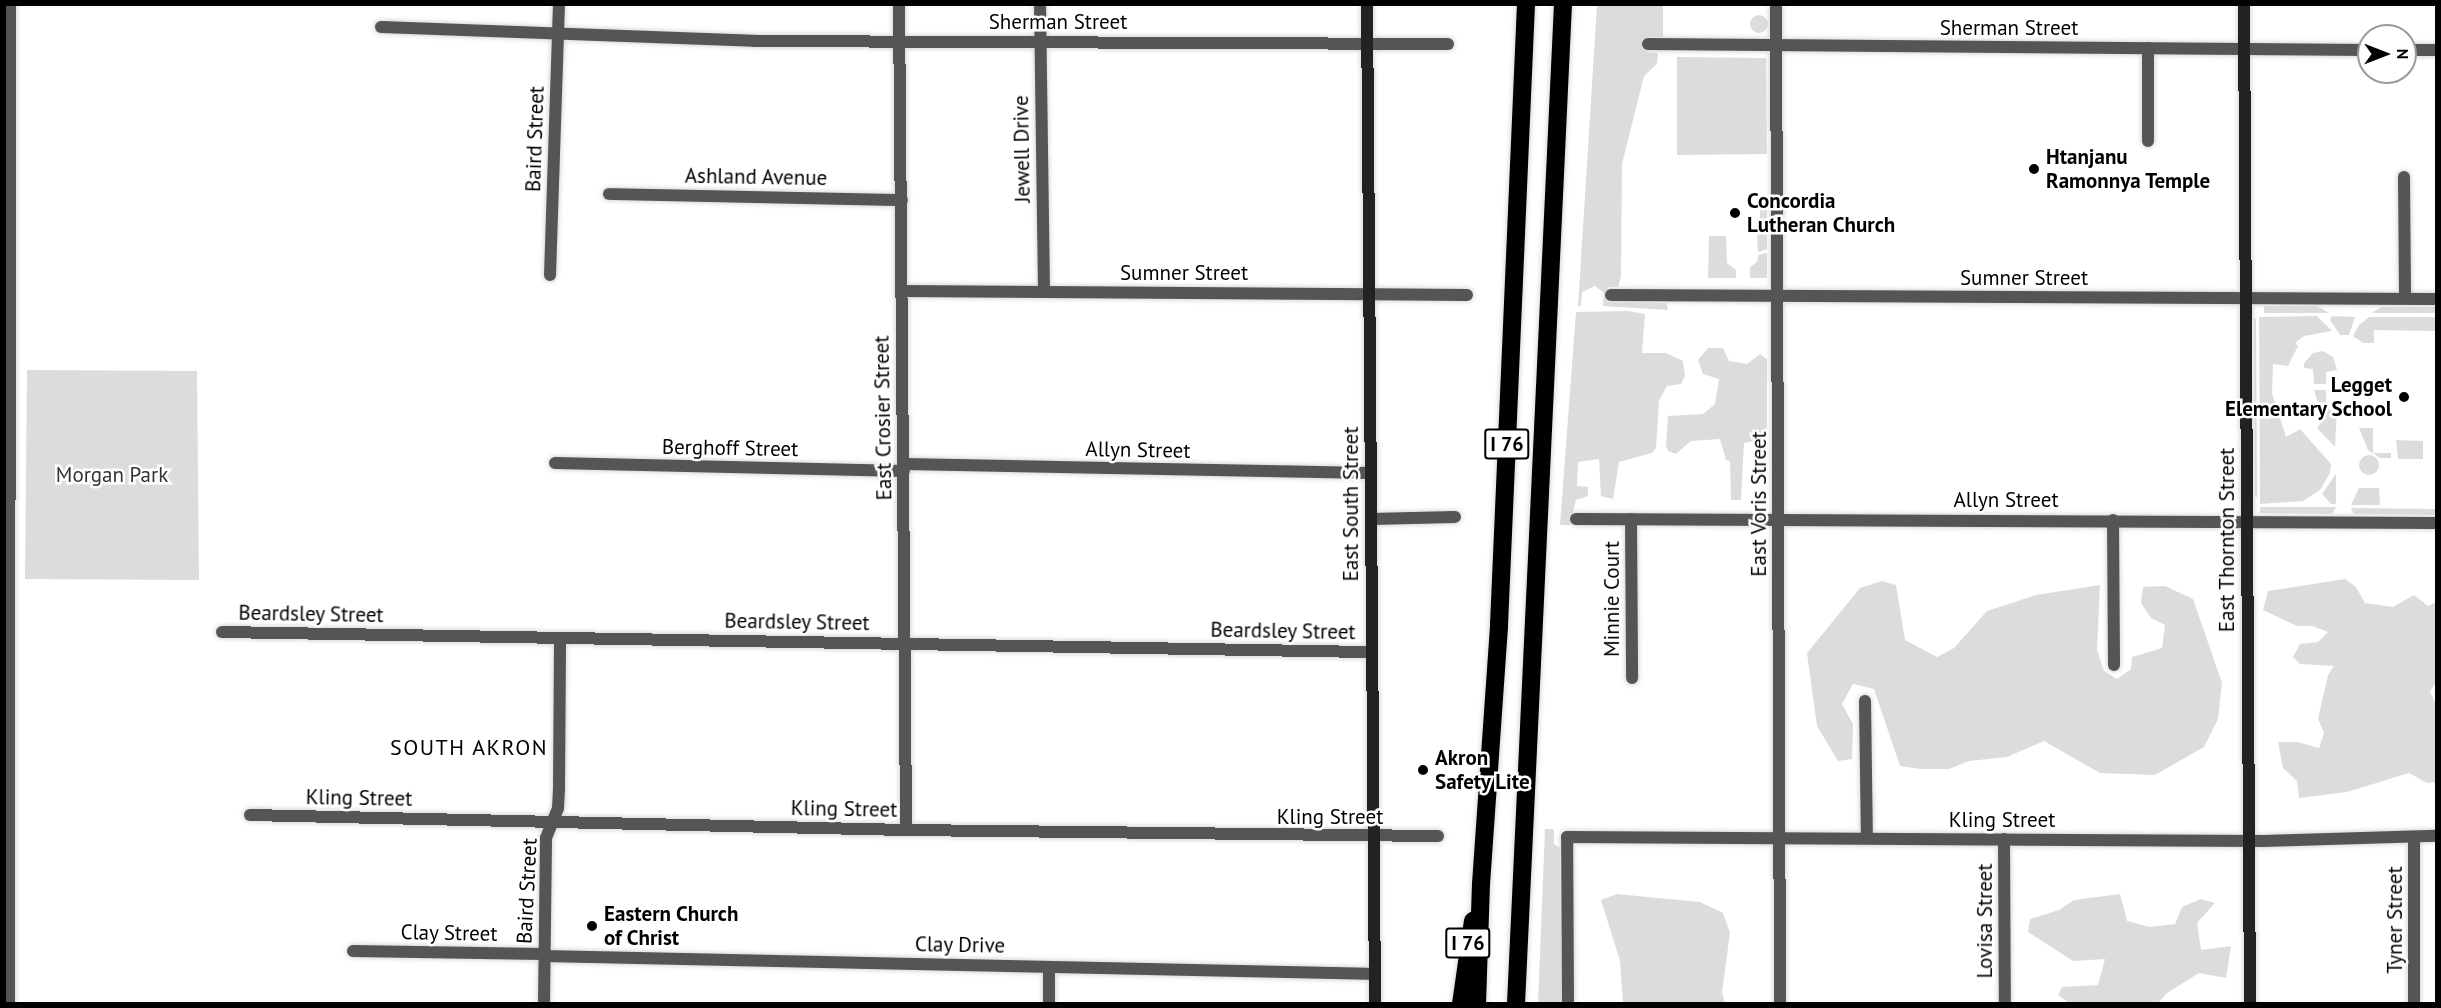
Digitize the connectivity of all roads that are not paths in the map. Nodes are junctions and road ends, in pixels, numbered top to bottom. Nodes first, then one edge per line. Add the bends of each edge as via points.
1 (10, 4) edge
2 (560, 4) edge
3 (899, 4) edge
4 (1040, 4) edge
5 (1367, 4) edge
6 (1526, 4) edge
7 (1563, 4) edge
8 (1776, 4) edge
9 (2244, 4) edge
10 (381, 27) dead end
11 (558, 35) junction
12 (900, 41) junction
13 (1040, 43) junction
14 (1367, 44) junction
15 (1448, 44) dead end
16 (1648, 45) dead end
17 (1776, 46) junction
18 (2148, 48) junction
19 (2244, 48) junction
20 (2357, 50) edge
21 (2417, 50) edge
22 (2436, 50) edge
23 (2148, 141) dead end
24 (2404, 177) dead end
25 (609, 194) dead end
26 (902, 200) junction
27 (550, 275) dead end
28 (901, 291) junction
29 (1044, 292) junction
30 (1371, 295) junction
31 (1467, 295) dead end
32 (1611, 295) dead end
33 (1778, 296) junction
34 (2404, 298) junction
35 (2245, 299) junction
36 (2436, 299) edge
37 (555, 463) dead end
38 (904, 467) junction
39 (1370, 473) junction
40 (1455, 517) dead end
41 (1371, 519) junction
42 (1576, 519) dead end
43 (1631, 519) junction
44 (1779, 520) junction
45 (2113, 520) junction
46 (2247, 521) junction
47 (2436, 523) edge
48 (7, 593) edge
49 (222, 632) dead end
50 (560, 639) junction
51 (904, 643) junction
52 (1371, 652) junction
53 (2114, 665) dead end
54 (1632, 678) dead end
55 (1865, 701) dead end
56 (250, 815) dead end
57 (553, 822) junction
58 (906, 830) junction
59 (1374, 836) junction
60 (1438, 836) dead end
61 (2436, 836) edge
62 (2414, 837) junction
63 (1867, 838) junction
64 (1780, 839) junction
65 (2004, 839) junction
66 (2248, 840) junction
67 (1481, 884) junction
68 (353, 951) dead end
69 (544, 955) junction
70 (1049, 967) junction
71 (1375, 974) junction
72 (9, 1004) edge
73 (544, 1004) edge
74 (1048, 1004) edge
75 (1375, 1004) edge
76 (1461, 1004) edge
77 (1477, 1004) edge
78 (1516, 1004) edge
79 (1568, 1004) edge
80 (1780, 1004) edge
81 (2005, 1004) edge
82 (2250, 1004) edge
83 (2414, 1004) edge

1 - 48 street
2 - 11 street, Baird Street
3 - 12 street, East Crosier Street
4 - 13 street, Jewell Drive
5 - 14 main road, East South Street
6 - 67 highway, I 76 via 1499,625
7 - 78 highway, I 76
8 - 17 street, East Voris Street
9 - 19 main road, East Thornton Street
10 - 11 street, Sherman Street
11 - 12 street, Sherman Street
11 - 27 street, Baird Street
12 - 13 street, Sherman Street
12 - 26 street, East Crosier Street
13 - 14 street, Sherman Street
13 - 29 street, Jewell Drive
14 - 15 street, Sherman Street
14 - 30 main road, East South Street
16 - 17 street, Sherman Street
17 - 18 street, Sherman Street
17 - 33 street, East Voris Street
18 - 19 street, Sherman Street
18 - 23 street
19 - 20 street, Sherman Street
19 - 35 main road, East Thornton Street
21 - 22 street
24 - 34 street
25 - 26 street, Ashland Avenue
26 - 28 street, East Crosier Street
28 - 29 street, Sumner Street
28 - 38 street, East Crosier Street
29 - 30 street, Sumner Street
30 - 31 street, Sumner Street
30 - 39 main road, East South Street
32 - 33 street, Sumner Street
33 - 35 street, Sumner Street
33 - 44 street, East Voris Street
34 - 35 street, Sumner Street
34 - 36 street, Sumner Street
35 - 46 main road, East Thornton Street
37 - 38 street, Berghoff Street
38 - 39 street, Allyn Street
38 - 51 street, East Crosier Street
39 - 41 main road, East South Street
40 - 41 street
41 - 52 main road, East South Street
42 - 43 street, Allyn Street
43 - 44 street, Allyn Street
43 - 54 street, Minnie Court
44 - 45 street, Allyn Street
44 - 64 street, East Voris Street
45 - 46 street, Allyn Street
45 - 53 street
46 - 47 street, Allyn Street
46 - 66 main road, East Thornton Street
48 - 72 street
49 - 50 street, Beardsley Street
50 - 51 street, Beardsley Street
50 - 57 street, Baird Street via 559,788
51 - 52 street, Beardsley Street
51 - 58 street, East Crosier Street
52 - 59 main road, East South Street
55 - 63 street
56 - 57 street, Kling Street
57 - 58 street, Kling Street
57 - 69 street, Baird Street via 546,838
58 - 59 street, Kling Street
59 - 60 street, Kling Street
59 - 71 main road, East South Street
61 - 62 street, Kling Street
62 - 66 street, Kling Street
62 - 83 street, Tyner Street
63 - 64 street, Kling Street
63 - 65 street, Kling Street
64 - 79 street, Kling Street via 1567,837
64 - 80 street, East Voris Street
65 - 66 street, Kling Street
65 - 81 street, Lovisa Street
66 - 82 main road, East Thornton Street
67 - 76 highway, I 76 via 1467,949
67 - 77 highway
68 - 69 street, Clay Street
69 - 70 street, Clay Drive
69 - 73 street, Baird Street
70 - 71 street, Clay Drive
70 - 74 street
71 - 75 main road, East South Street

